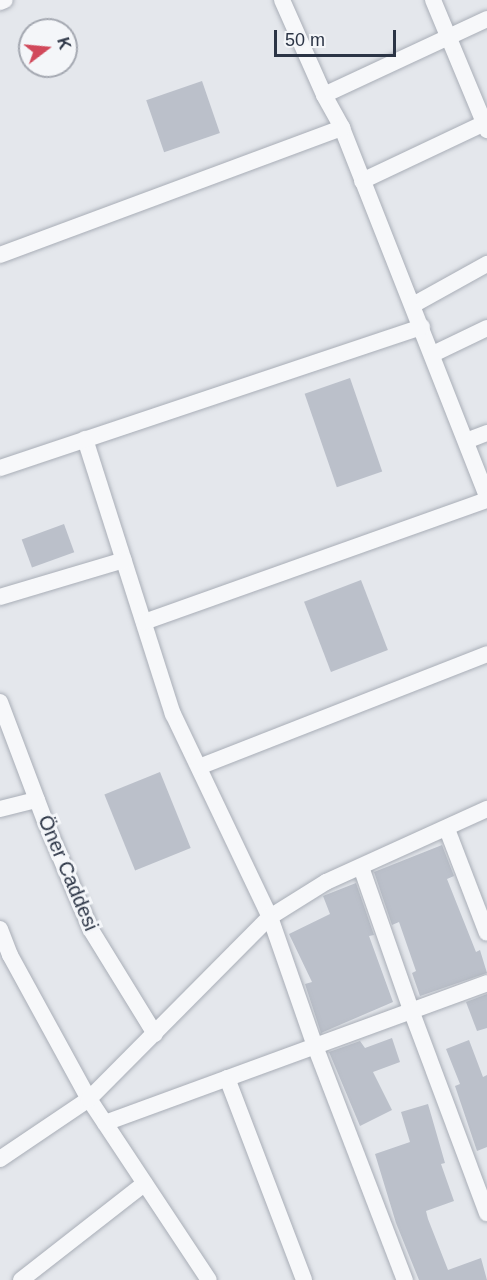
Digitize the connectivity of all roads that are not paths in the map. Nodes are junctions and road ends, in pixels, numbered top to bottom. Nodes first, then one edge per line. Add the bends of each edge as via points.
1 (5, 0) edge
2 (282, 0) edge
3 (433, 0) edge
4 (0, 2) edge
5 (487, 19) edge
6 (447, 36) junction
7 (324, 95) junction
8 (486, 125) edge
9 (342, 128) junction
10 (362, 181) junction
11 (0, 255) edge
12 (487, 264) edge
13 (413, 305) junction
14 (422, 327) junction
15 (487, 328) edge
16 (433, 354) junction
17 (487, 433) edge
18 (85, 439) junction
19 (466, 441) junction
20 (0, 468) edge
21 (487, 499) edge
22 (124, 560) junction
23 (0, 597) edge
24 (144, 622) junction
25 (487, 654) edge
26 (0, 702) edge
27 (199, 767) junction
28 (37, 801) junction
29 (0, 809) edge
30 (487, 809) edge
31 (447, 829) junction
32 (361, 867) junction
33 (270, 917) junction
34 (0, 929) edge
35 (487, 933) edge
36 (487, 982) edge
37 (411, 1011) junction
38 (155, 1034) junction
39 (315, 1046) junction
40 (227, 1078) junction
41 (90, 1099) junction
42 (105, 1123) junction
43 (0, 1159) edge
44 (145, 1183) junction
45 (487, 1213) edge
46 (21, 1280) edge
47 (208, 1280) edge
48 (304, 1280) edge
49 (405, 1280) edge

1 - 4 street
2 - 7 street
3 - 6 street
5 - 6 street
6 - 7 street
6 - 8 street
7 - 9 street
8 - 10 street
9 - 10 street
9 - 11 street
10 - 13 street
12 - 13 street
13 - 14 street
14 - 16 street
14 - 18 street
15 - 16 street
16 - 19 street
17 - 19 street
18 - 20 street
18 - 22 street
19 - 21 street
21 - 24 street
22 - 23 street
22 - 24 street
24 - 27 street via 173,714
25 - 27 street
26 - 28 street, Öner Caddesi
27 - 33 street
28 - 29 street
28 - 38 street, Öner Caddesi via 91,930
30 - 31 street
31 - 32 street
31 - 35 street
32 - 33 street via 326,882
32 - 37 street
33 - 38 street
33 - 39 street
34 - 41 street via 10,955
36 - 37 street
37 - 39 street
37 - 45 street
38 - 41 street
39 - 40 street
39 - 49 street
40 - 42 street
40 - 48 street
41 - 42 street
41 - 43 street
42 - 44 street
44 - 46 street
44 - 47 street

